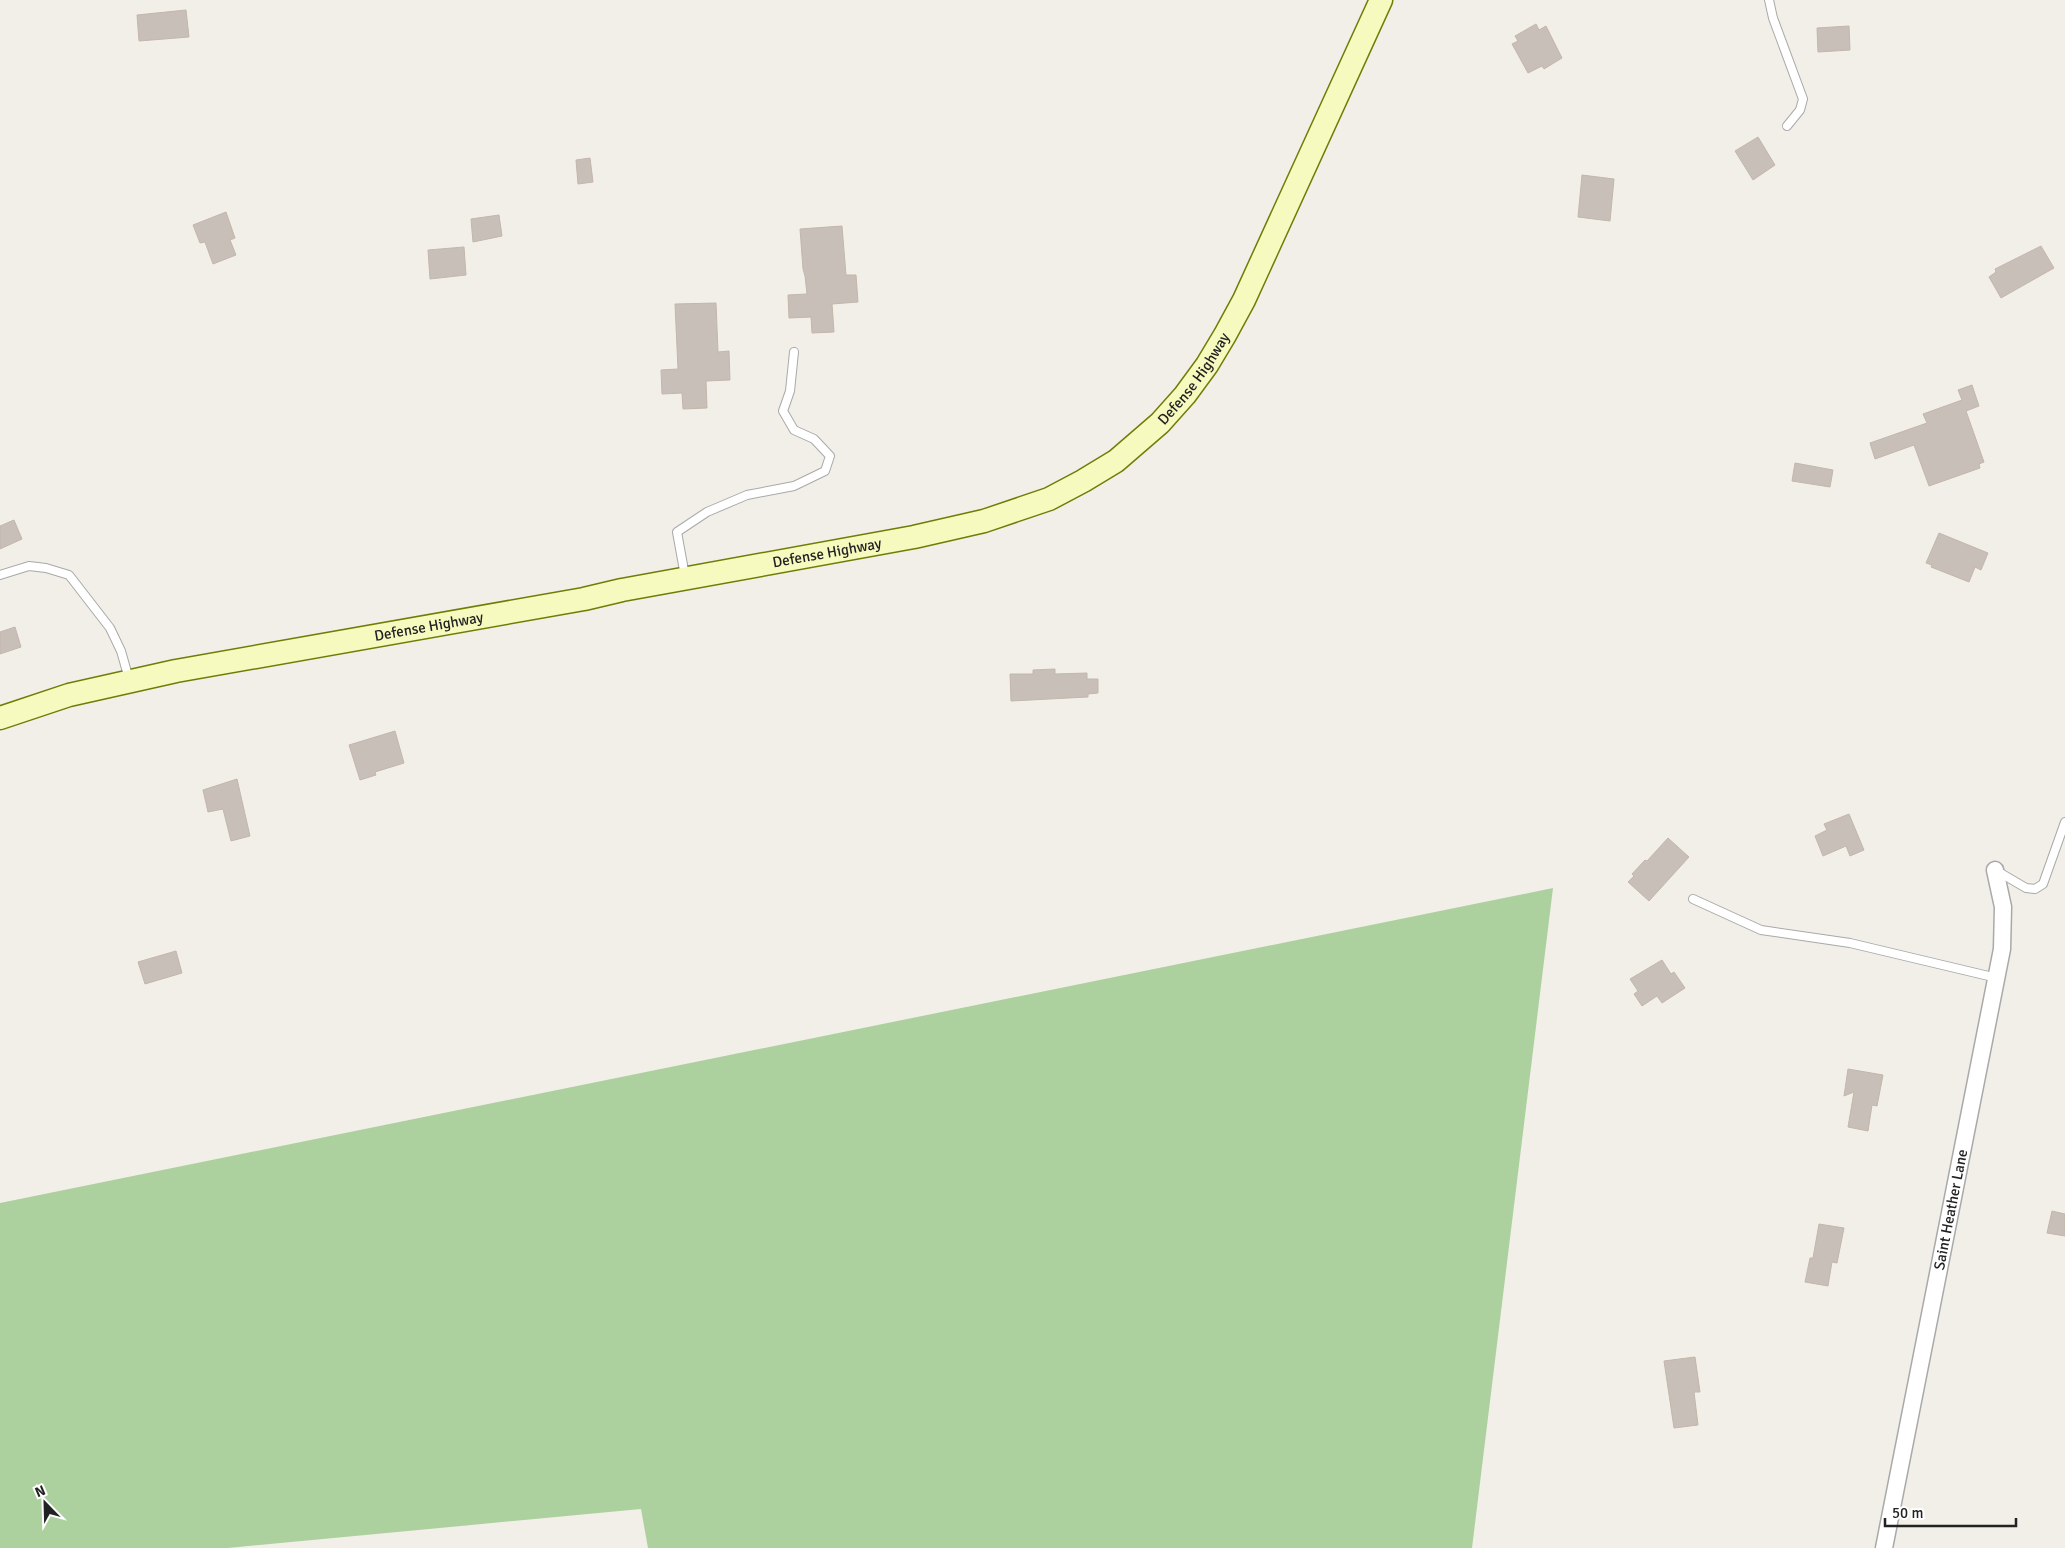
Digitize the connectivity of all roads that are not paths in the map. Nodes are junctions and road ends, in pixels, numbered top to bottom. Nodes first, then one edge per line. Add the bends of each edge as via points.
1 (1381, 0) edge
2 (1769, 0) edge
3 (1787, 126) dead end
4 (794, 352) dead end
5 (0, 575) edge
6 (686, 578) junction
7 (130, 681) junction
8 (0, 718) edge
9 (2065, 822) edge
10 (1995, 870) joint
11 (1693, 899) dead end
12 (1996, 978) junction
13 (1884, 1548) edge

1 - 6 main road, Defense Highway via 1225,335 1185,395 1139,442 1083,481 1016,511 914,537
2 - 3 lane via 1803,99 1800,110
4 - 6 lane via 790,391 783,411 794,430 814,439 830,456 825,471 794,486 747,495 707,512 677,532
5 - 7 lane via 29,566 70,575 110,628
6 - 7 main road, Defense Highway via 584,600
7 - 8 main road, Defense Highway
9 - 10 lane via 2043,884 2035,890
10 - 12 street, Saint Heather Lane via 2003,907 2002,949
11 - 12 lane via 1761,930 1850,943
12 - 13 street, Saint Heather Lane

